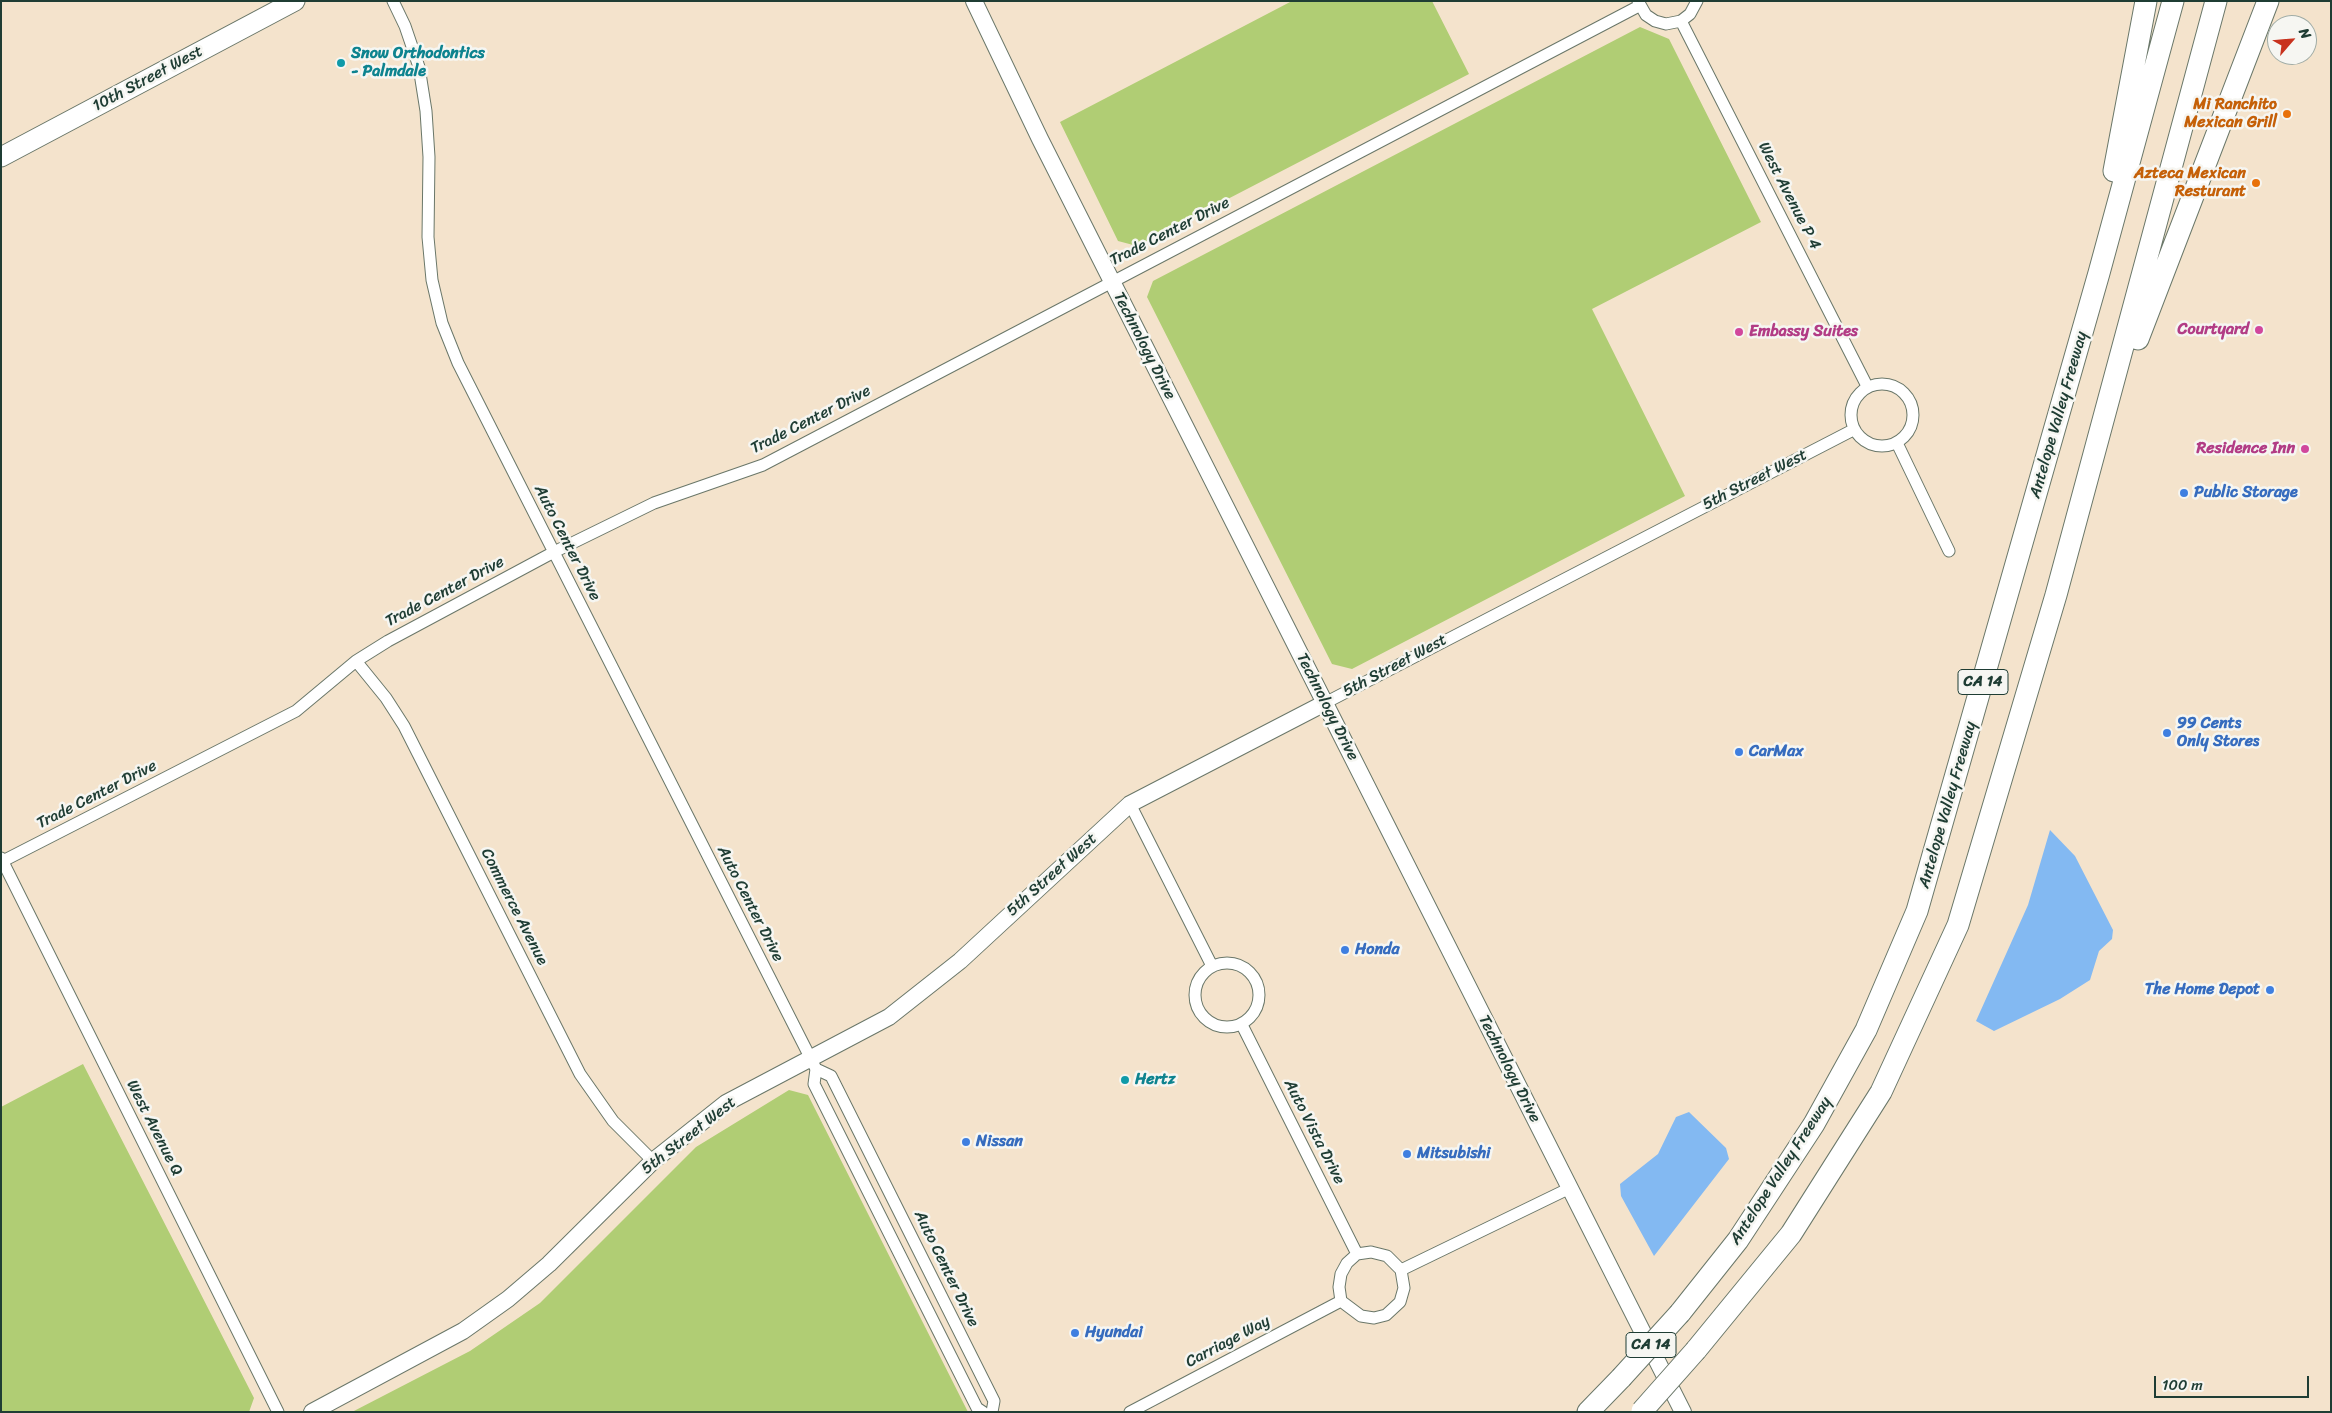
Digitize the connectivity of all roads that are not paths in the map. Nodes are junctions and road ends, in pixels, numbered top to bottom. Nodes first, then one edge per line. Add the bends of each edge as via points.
1 (295, 1) edge
2 (393, 1) edge
3 (974, 1) edge
4 (1697, 1) edge
5 (2146, 1) edge
6 (2173, 1) edge
7 (2216, 1) edge
8 (2268, 1) edge
9 (1639, 4) edge
10 (1681, 21) junction
11 (1, 157) edge
12 (2099, 274) junction
13 (1112, 281) junction
14 (1867, 386) junction
15 (2108, 408) junction
16 (1853, 430) junction
17 (1897, 443) junction
18 (1949, 551) dead end
19 (554, 552) junction
20 (356, 661) junction
21 (1325, 703) junction
22 (1130, 804) junction
23 (2, 861) edge
24 (1212, 966) junction
25 (1242, 1024) junction
26 (813, 1063) junction
27 (653, 1161) junction
28 (1570, 1188) junction
29 (1357, 1254) junction
30 (1400, 1270) junction
31 (1341, 1301) junction
32 (1642, 1411) edge
33 (278, 1412) edge
34 (312, 1412) edge
35 (983, 1412) edge
36 (992, 1412) edge
37 (1130, 1412) edge
38 (1588, 1412) edge
39 (1683, 1412) edge

1 - 11 main road, 10th Street West
2 - 19 street, Auto Center Drive via 419,66 426,111 428,236 432,280 442,323 458,363
3 - 13 main road, Technology Drive
4 - 10 street via 1690,14
5 - 12 highway via 2112,178
6 - 12 highway, Antelope Valley Freeway / CA 14
7 - 15 highway, CA 14
8 - 15 highway via 2126,372
9 - 10 street via 1655,21 1666,24
9 - 13 street, Trade Center Drive
10 - 14 street, West Avenue P 4
12 - 38 highway, Antelope Valley Freeway / CA 14, bridge via 1917,911 1866,1030 1814,1124 1738,1240 1680,1313
13 - 19 street, Trade Center Drive via 763,465 654,503
13 - 21 main road, Technology Drive
14 - 16 street via 1855,398 1851,408
14 - 17 street via 1886,383 1906,394 1913,416 1911,426
15 - 32 highway, CA 14, bridge via 1958,925 1881,1092 1791,1234
16 - 17 street via 1867,443 1877,446
16 - 21 street, 5th Street West
17 - 18 street
19 - 20 street, Trade Center Drive
19 - 26 street, Auto Center Drive
20 - 23 street, Trade Center Drive via 296,711
20 - 27 street, Commerce Avenue via 404,726 580,1074 613,1121
21 - 22 main road, 5th Street West
21 - 28 main road, Technology Drive
22 - 24 street
22 - 26 main road, 5th Street West via 960,961 888,1017
23 - 33 street, West Avenue Q
24 - 25 street via 1237,964 1256,980 1260,993 1258,1005
24 - 25 street via 1201,976 1194,994 1198,1010 1207,1023 1232,1028
25 - 29 street, Auto Vista Drive
26 - 27 main road, 5th Street West via 726,1103
26 - 35 street, Auto Center Drive via 814,1084 977,1408
26 - 36 street, Auto Center Drive via 831,1076 994,1402
27 - 34 main road, 5th Street West via 549,1264 508,1299 463,1331
28 - 30 street
28 - 39 main road, Technology Drive
29 - 30 street via 1371,1252 1387,1256
29 - 31 street via 1341,1274
30 - 31 street via 1404,1288 1400,1302 1386,1315 1374,1318 1361,1316
31 - 37 street, Carriage Way

